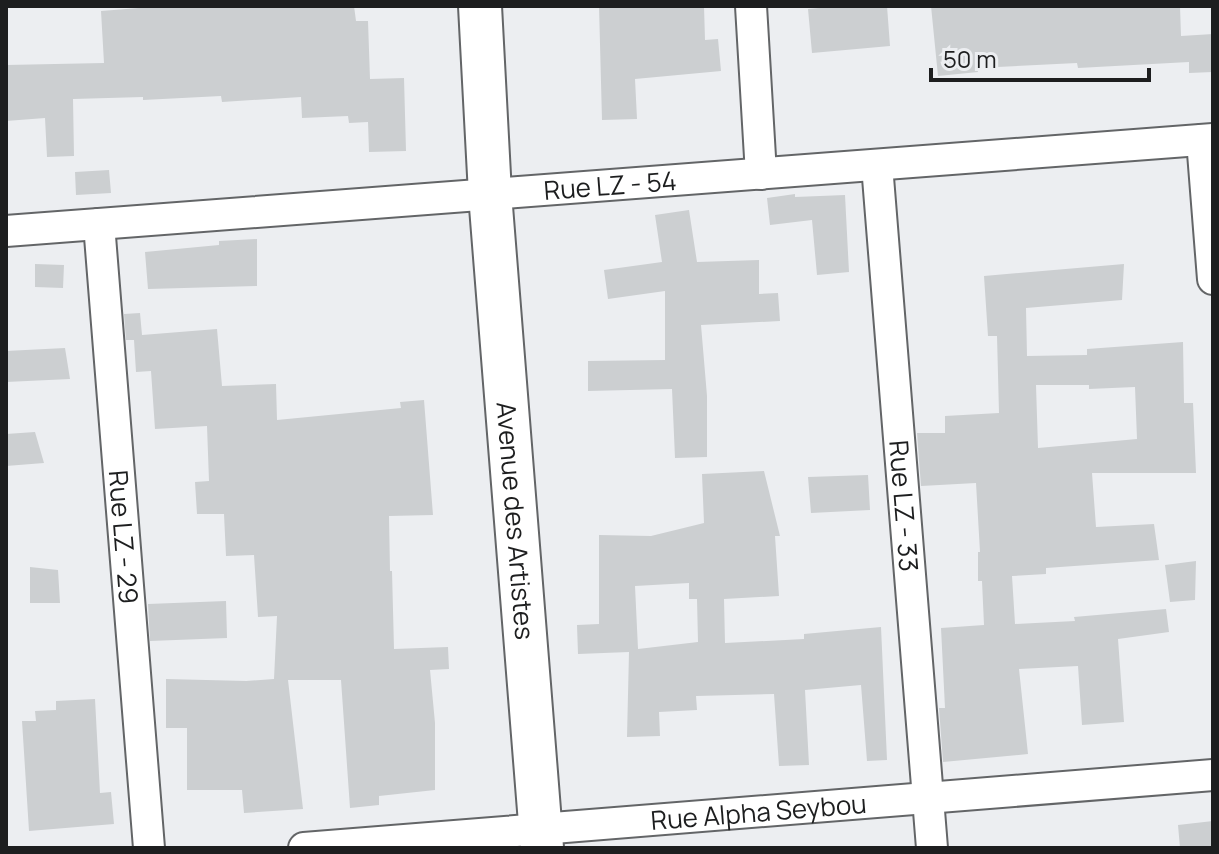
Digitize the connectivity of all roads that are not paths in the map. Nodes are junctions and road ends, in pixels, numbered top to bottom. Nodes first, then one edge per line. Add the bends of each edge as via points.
1 (480, 6) edge
2 (751, 6) edge
3 (1207, 140) edge
4 (877, 165) junction
5 (761, 174) junction
6 (490, 194) junction
7 (99, 224) junction
8 (6, 231) edge
9 (1213, 279) edge
10 (1213, 775) edge
11 (929, 798) junction
12 (541, 839) edge
13 (149, 848) edge
14 (304, 848) edge
15 (932, 848) edge

1 - 6 street, Avenue des Artistes
2 - 5 street
3 - 4 street, Rue LZ - 54
3 - 9 street
4 - 5 street, Rue LZ - 54
4 - 11 street, Rue LZ - 33
5 - 6 street, Rue LZ - 54
6 - 7 street, Rue LZ - 54
6 - 12 street, Avenue des Artistes
7 - 8 street, Rue LZ - 54
7 - 13 street, Rue LZ - 29
10 - 11 street, Rue Alpha Seybou
11 - 12 street, Rue Alpha Seybou
11 - 15 street, Rue LZ - 33
12 - 14 street, Rue Alpha Seybou

